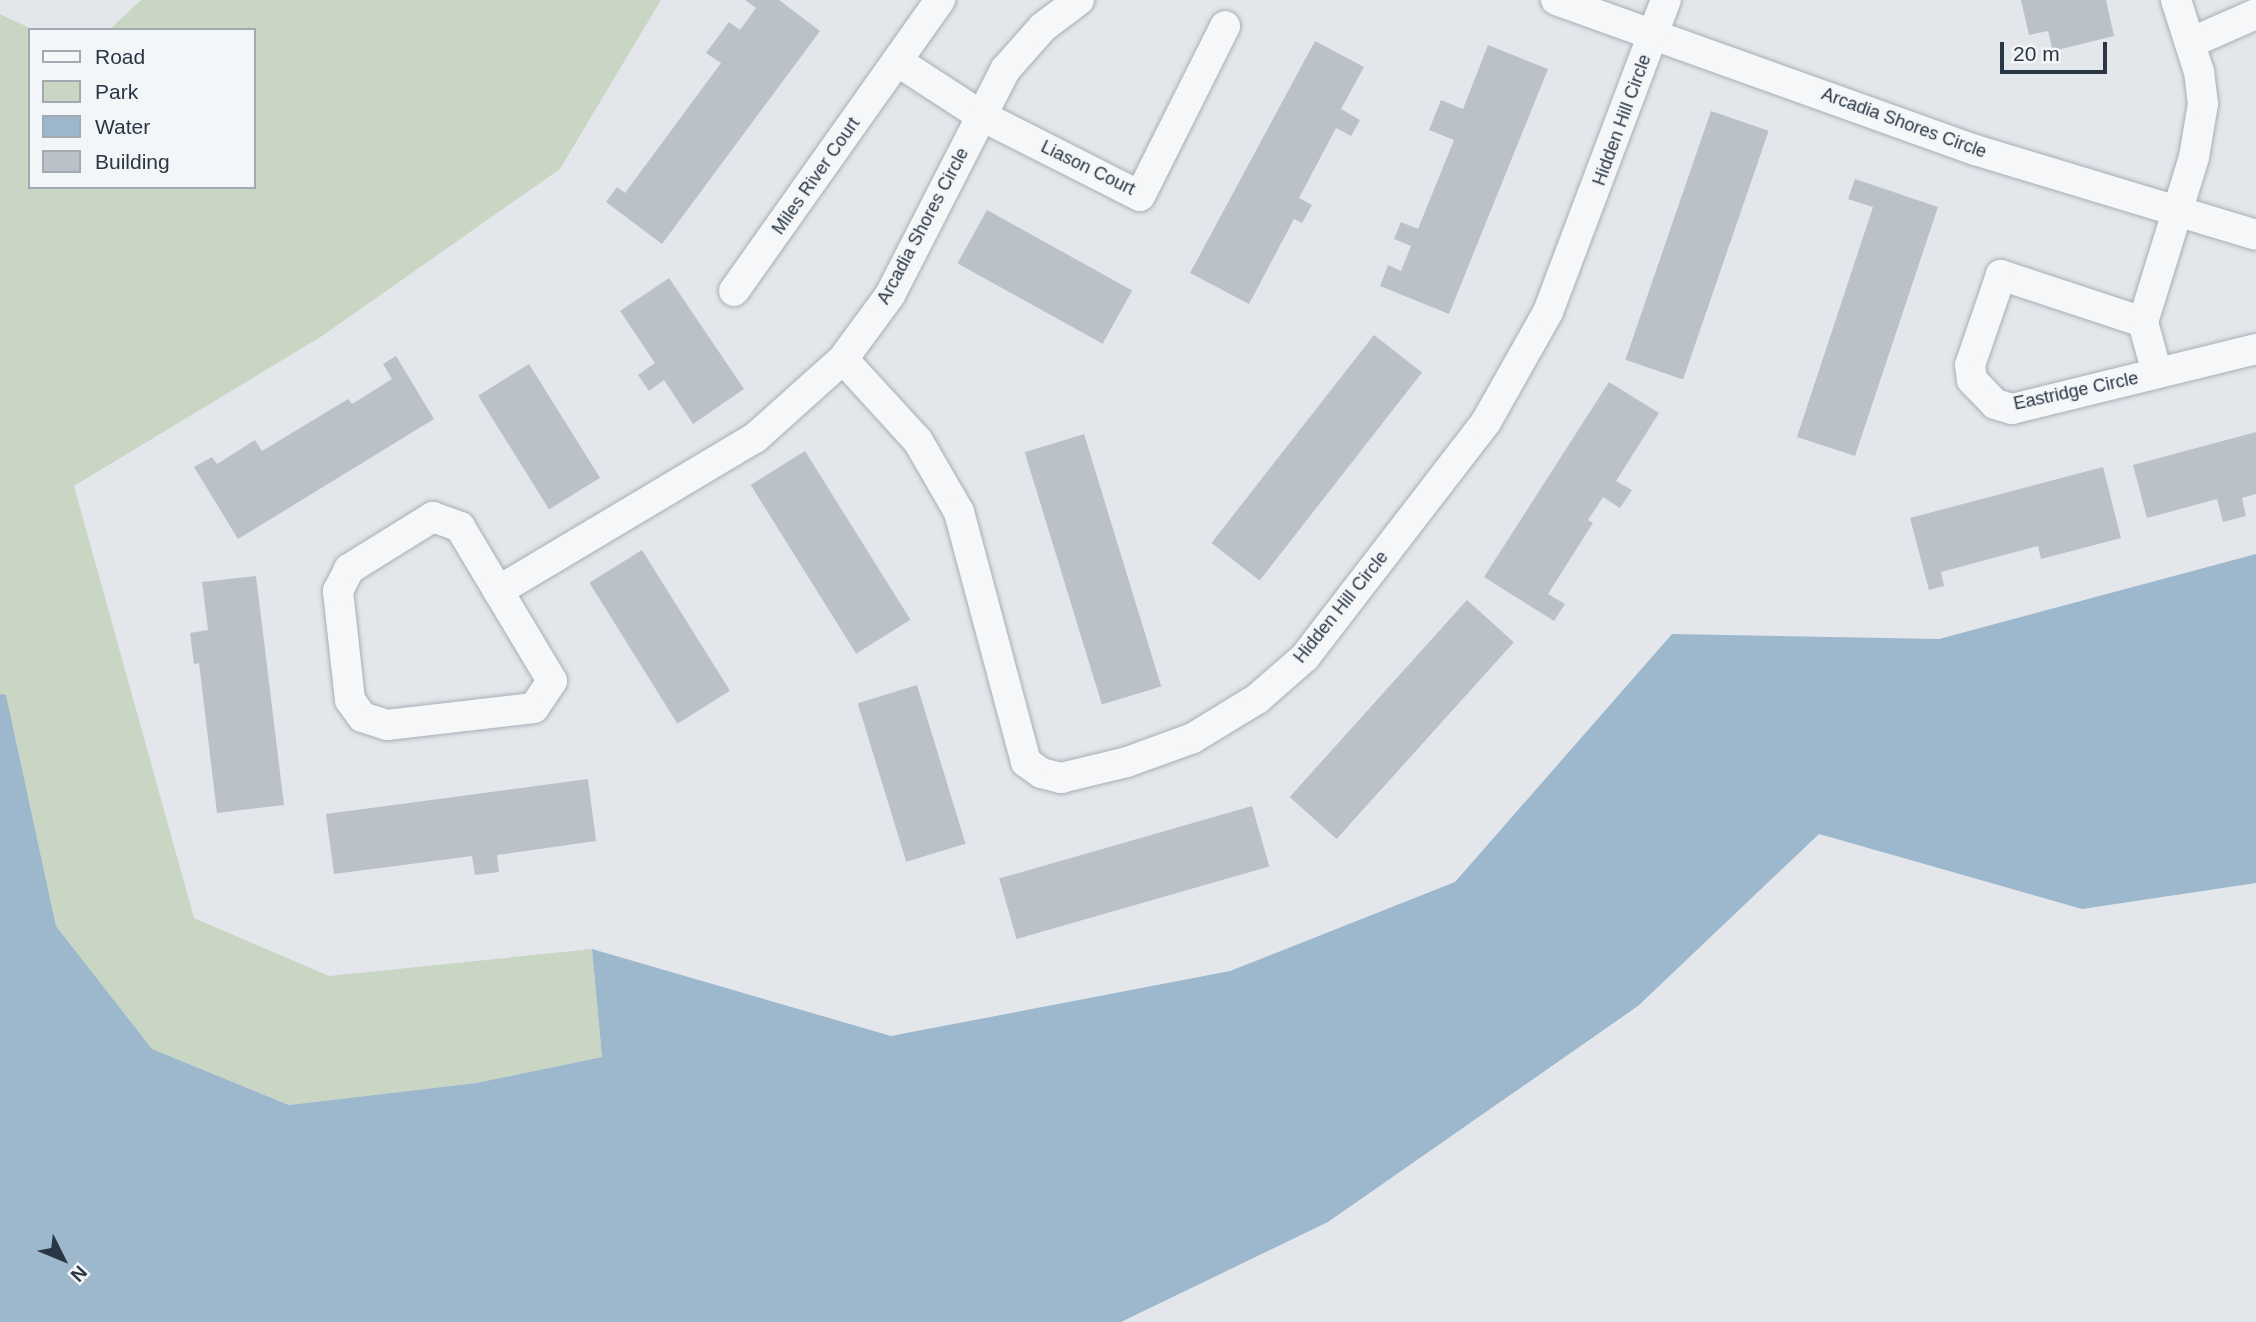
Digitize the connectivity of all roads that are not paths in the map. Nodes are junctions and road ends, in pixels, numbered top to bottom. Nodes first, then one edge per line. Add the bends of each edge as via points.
1 (940, 0) edge
2 (1079, 0) edge
3 (1556, 0) edge
4 (1666, 0) edge
5 (2176, 0) edge
6 (2256, 14) edge
7 (1226, 26) dead end
8 (1654, 32) junction
9 (2190, 43) junction
10 (897, 61) junction
11 (980, 115) junction
12 (2178, 212) junction
13 (2256, 235) edge
14 (734, 291) dead end
15 (2144, 322) junction
16 (2256, 349) edge
17 (843, 359) junction
18 (2157, 373) junction
19 (498, 591) junction

1 - 10 street, Miles River Court
2 - 11 street, Arcadia Shores Circle via 1043,27 1005,70
3 - 8 street, Arcadia Shores Circle
4 - 8 street
5 - 9 street
6 - 9 street
7 - 11 street, Liason Court via 1140,196
8 - 12 street, Arcadia Shores Circle via 1975,150
8 - 17 street, Hidden Hill Circle via 1548,312 1486,422 1305,657 1256,699 1194,738 1062,778 1041,773 1026,762 959,512 918,441
9 - 12 street via 2203,104
10 - 11 street
10 - 14 street, Miles River Court
11 - 17 street, Arcadia Shores Circle via 890,295
12 - 13 street, Arcadia Shores Circle
12 - 15 street
15 - 18 street, Eastridge Circle
15 - 18 street, Eastridge Circle via 2001,275 1970,365 1972,380 1994,404 2012,409
16 - 18 street, Eastridge Circle
17 - 19 street, Arcadia Shores Circle via 755,438
19 - 19 street via 552,681 534,708 387,725 362,717 350,700 338,591 349,569 433,517 460,527

